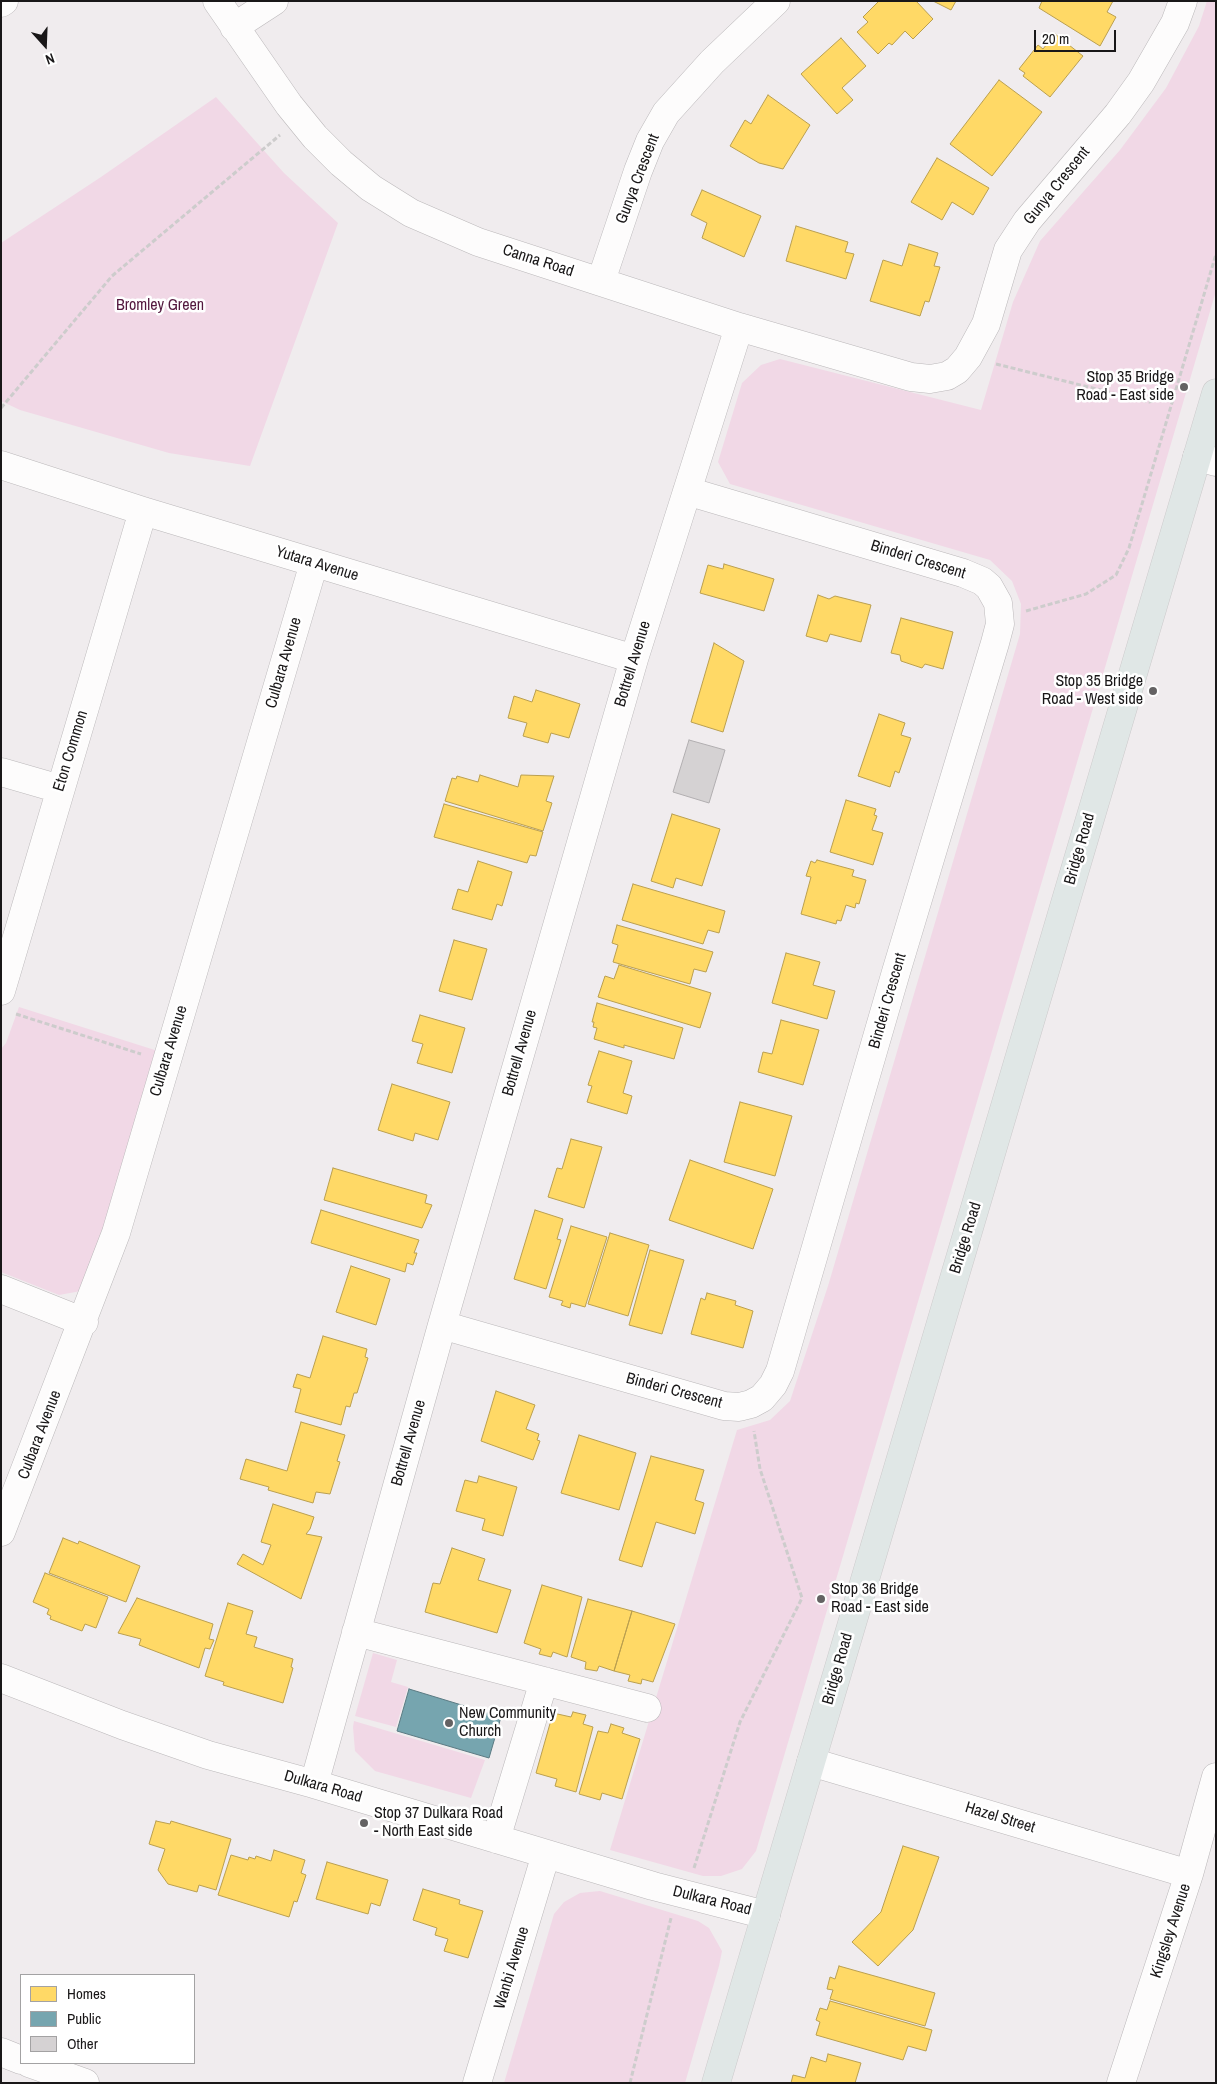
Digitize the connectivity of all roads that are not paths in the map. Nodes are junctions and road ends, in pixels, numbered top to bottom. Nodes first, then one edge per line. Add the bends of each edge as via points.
1 (217, 1) edge
2 (274, 1) edge
3 (776, 1) edge
4 (1183, 1) edge
5 (234, 27) junction
6 (601, 281) junction
7 (739, 327) junction
8 (947, 376) joint
9 (1216, 393) edge
10 (1206, 459) edge
11 (1, 464) edge
12 (686, 492) junction
13 (143, 510) junction
14 (314, 563) junction
15 (634, 659) junction
16 (1, 772) edge
17 (60, 789) junction
18 (6, 1002) edge
19 (1, 1289) edge
20 (84, 1322) junction
21 (442, 1325) junction
22 (1, 1532) edge
23 (356, 1632) junction
24 (1, 1678) edge
25 (544, 1681) junction
26 (647, 1708) dead end
27 (811, 1762) junction
28 (1216, 1777) edge
29 (314, 1784) junction
30 (496, 1839) junction
31 (546, 1854) junction
32 (1190, 1874) junction
33 (766, 1915) junction
34 (1, 2052) edge
35 (20, 2060) edge
36 (32, 2064) edge
37 (86, 2083) edge
38 (477, 2083) edge
39 (716, 2083) edge
40 (1120, 2083) edge

1 - 5 street, Canna Road
2 - 5 street
3 - 6 street, Gunya Crescent via 712,62 666,113 638,171
4 - 8 street, Gunya Crescent via 1175,23 1141,82 1118,114 1027,221 1008,250 986,324 968,358
5 - 6 street, Canna Road via 315,137 371,188 411,213 478,242
6 - 7 street, Canna Road
7 - 8 street, Canna Road via 911,377 930,379
7 - 12 street, Bottrell Avenue
9 - 10 main road, Bridge Road
10 - 27 main road, Bridge Road via 1116,726
11 - 13 street, Yutara Avenue
12 - 15 street, Bottrell Avenue
12 - 21 street, Binderi Crescent via 982,581 998,603 1000,618 995,643 780,1371 773,1385 762,1398 751,1404 724,1406
13 - 14 street, Yutara Avenue
13 - 17 street, Eton Common
14 - 15 street, Yutara Avenue
14 - 20 street, Culbara Avenue via 116,1234
15 - 21 street, Bottrell Avenue
16 - 17 street
17 - 18 street, Eton Common
19 - 20 street
20 - 22 street, Culbara Avenue
21 - 23 street, Bottrell Avenue
23 - 25 street
23 - 29 street, Bottrell Avenue
24 - 29 street, Dulkara Road via 208,1755
25 - 26 street
25 - 30 street
27 - 32 street, Hazel Street
27 - 33 main road, Bridge Road
28 - 32 street, Kingsley Avenue
29 - 30 street, Dulkara Road
30 - 31 street, Dulkara Road
31 - 33 street, Dulkara Road
31 - 38 street, Wanbi Avenue
32 - 40 street, Kingsley Avenue
33 - 39 main road, Bridge Road
34 - 35 street
36 - 37 street

